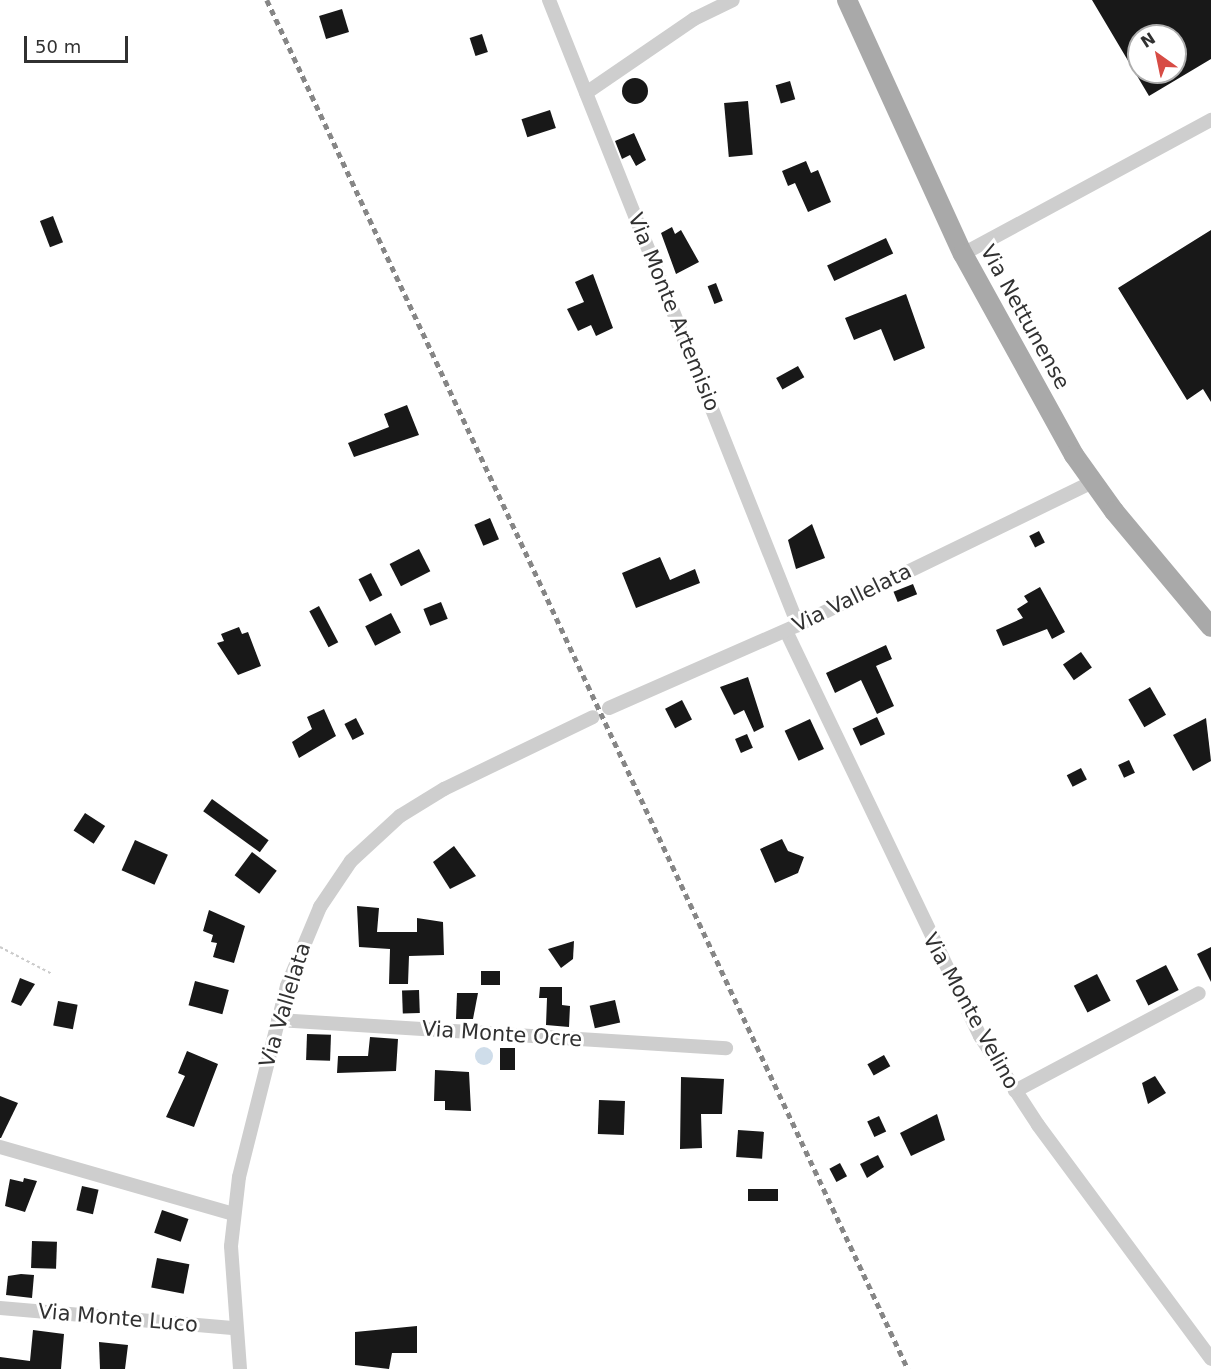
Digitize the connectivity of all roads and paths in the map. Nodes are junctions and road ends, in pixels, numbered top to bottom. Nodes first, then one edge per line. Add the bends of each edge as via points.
1 (549, 0) edge
2 (733, 0) edge
3 (847, 0) edge
4 (586, 93) junction
5 (1211, 120) edge
6 (963, 254) junction
7 (1092, 482) junction
8 (1211, 627) edge
9 (792, 628) junction
10 (609, 708) dead end
11 (593, 717) dead end
12 (0, 947) edge
13 (52, 974) dead end
14 (1199, 993) dead end
15 (278, 1020) junction
16 (726, 1048) dead end
17 (1015, 1091) junction
18 (0, 1147) edge
19 (234, 1214) junction
20 (0, 1308) edge
21 (235, 1328) junction
22 (1211, 1359) edge
23 (240, 1369) edge

1 - 4 street, Via Monte Artemisio
2 - 4 street via 694,20
3 - 6 main road, Via Nettunense
4 - 9 street, Via Monte Artemisio
5 - 6 street
6 - 7 main road, Via Nettunense
7 - 8 main road, Via Nettunense
7 - 9 street, Via Vallelata
9 - 10 street, Via Vallelata
9 - 17 street, Via Monte Velino via 952,985
11 - 15 street, Via Vallelata via 444,789 372,840 320,907
12 - 13 path
14 - 17 street
15 - 16 street, Via Monte Ocre
15 - 19 street, Via Vallelata via 244,1149
17 - 22 street, Via Monte Velino
18 - 19 street
19 - 21 street, Via Vallelata
20 - 21 street, Via Monte Luco
21 - 23 street, Via Vallelata

